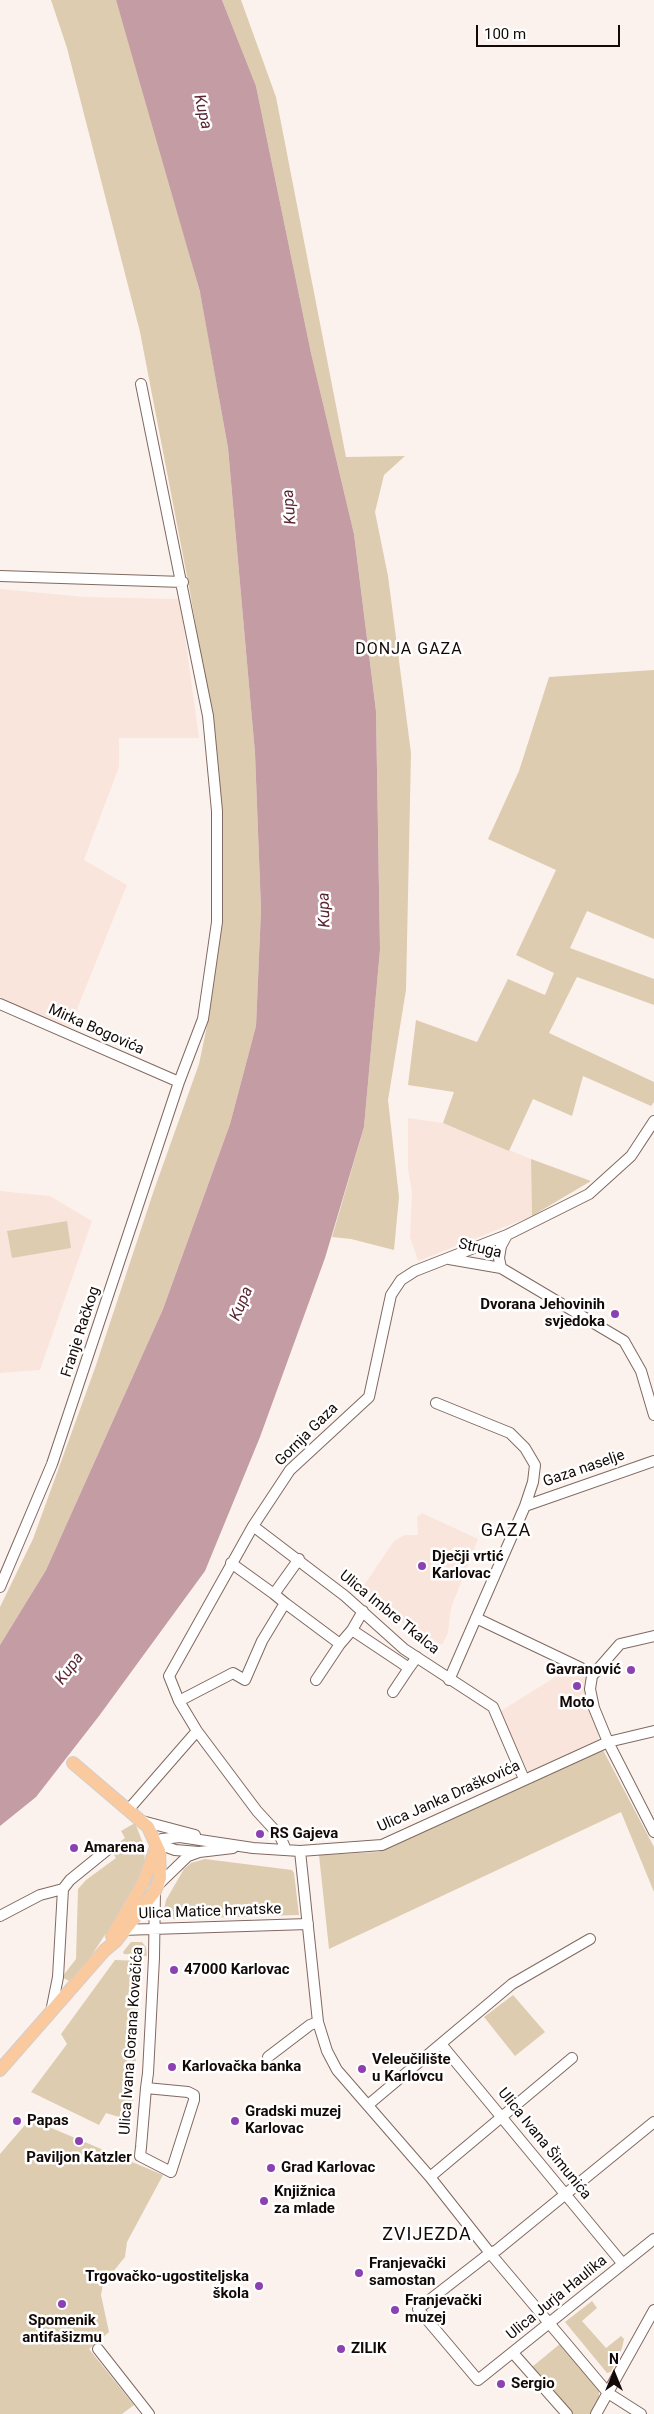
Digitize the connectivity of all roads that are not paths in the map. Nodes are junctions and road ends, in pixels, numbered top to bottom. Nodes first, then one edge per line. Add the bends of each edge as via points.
1 (141, 384) dead end
2 (0, 576) edge
3 (182, 582) junction
4 (0, 1004) edge
5 (179, 1082) junction
6 (654, 1121) edge
7 (507, 1234) junction
8 (448, 1259) junction
9 (501, 1268) junction
10 (436, 1403) dead end
11 (654, 1415) edge
12 (654, 1461) edge
13 (525, 1506) junction
14 (253, 1526) junction
15 (299, 1559) junction
16 (231, 1563) junction
17 (0, 1587) edge
18 (274, 1594) junction
19 (286, 1603) junction
20 (363, 1611) junction
21 (476, 1618) junction
22 (352, 1630) junction
23 (654, 1636) edge
24 (340, 1644) junction
25 (417, 1657) junction
26 (409, 1668) junction
27 (581, 1668) dead end
28 (316, 1680) dead end
29 (449, 1680) junction
30 (393, 1692) dead end
31 (179, 1701) junction
32 (198, 1731) junction
33 (654, 1731) edge
34 (608, 1742) junction
35 (73, 1764) dead end
36 (524, 1780) junction
37 (129, 1809) junction
38 (142, 1821) junction
39 (654, 1832) edge
40 (205, 1839) junction
41 (238, 1847) junction
42 (155, 1849) junction
43 (107, 1850) dead end
44 (286, 1850) junction
45 (300, 1851) junction
46 (199, 1852) junction
47 (157, 1888) junction
48 (63, 1889) junction
49 (49, 1893) junction
50 (61, 1903) junction
51 (0, 1916) edge
52 (308, 1924) junction
53 (154, 1928) junction
54 (120, 1930) junction
55 (590, 1938) dead end
56 (58, 1977) junction
57 (74, 1988) junction
58 (50, 2014) junction
59 (318, 2022) junction
60 (441, 2044) junction
61 (268, 2057) dead end
62 (572, 2058) dead end
63 (0, 2070) edge
64 (146, 2088) junction
65 (368, 2105) junction
66 (503, 2117) junction
67 (654, 2122) edge
68 (430, 2177) junction
69 (566, 2195) junction
70 (654, 2240) edge
71 (490, 2252) junction
72 (623, 2264) junction
73 (654, 2310) edge
74 (549, 2323) junction
75 (98, 2349) dead end
76 (513, 2353) junction
77 (608, 2393) junction
78 (147, 2413) edge
79 (567, 2414) edge
80 (596, 2414) edge
81 (642, 2414) edge

1 - 3 street, Franje Račkog
2 - 3 street
3 - 5 street, Franje Račkog via 210,735 217,811 217,922 203,1019
4 - 5 street, Mirka Bogovića
5 - 17 street, Franje Račkog via 52,1464
6 - 7 street, Struga via 631,1156 588,1194
7 - 8 street, Struga
7 - 9 street via 501,1246
8 - 9 street, Struga
8 - 14 street, Gornja Gaza via 415,1271 401,1280 391,1295 369,1397 290,1470
9 - 11 street, Struga via 624,1341 641,1371
10 - 13 street, Gaza naselje via 510,1432 525,1448 534,1465 533,1482
12 - 13 street, Gaza naselje
13 - 21 street, Gaza naselje
14 - 15 street, Ulica Imbre Tkalca
14 - 16 street, Gornja Gaza
15 - 18 street
15 - 20 street, Ulica Imbre Tkalca
16 - 18 street
16 - 31 street, Gornja Gaza via 169,1676
18 - 19 street
19 - 24 street
19 - 31 street via 262,1641 245,1680 233,1673
20 - 22 street
20 - 25 street, Ulica Imbre Tkalca
21 - 27 street
21 - 29 street, Gaza naselje
22 - 24 street
22 - 26 street
23 - 34 street via 620,1644 592,1676 590,1689 594,1708
24 - 28 street
25 - 26 street
25 - 29 street, Ulica Imbre Tkalca
26 - 30 street
29 - 36 street, Ulica Imbre Tkalca via 493,1707
31 - 32 street
32 - 37 street
32 - 44 street via 280,1836
33 - 34 street, Ulica Janka Draškovića
34 - 36 street, Ulica Janka Draškovića
34 - 39 street
35 - 37 main road
36 - 45 street, Ulica Janka Draškovića via 382,1845
37 - 38 main road
38 - 40 street
38 - 42 main road via 152,1832
40 - 41 street
40 - 42 street via 170,1837
41 - 44 street, Ulica Janka Draškovića
41 - 46 street
42 - 46 street
42 - 47 main road via 161,1865
42 - 54 main road
43 - 48 street
44 - 45 street, Ulica Janka Draškovića
45 - 52 street
46 - 47 street via 184,1859
47 - 53 street, Ulica Ivana Gorana Kovačića
47 - 54 main road
48 - 49 street
48 - 50 street
49 - 50 street
49 - 51 street
50 - 56 street
52 - 53 street, Ulica Matice hrvatske
52 - 59 street
53 - 54 street, Ulica Matice hrvatske
53 - 64 street, Ulica Ivana Gorana Kovačića
54 - 57 main road
55 - 60 street via 512,1984
56 - 57 street
56 - 58 street
57 - 58 main road
58 - 63 main road
59 - 61 street
59 - 65 street via 337,2070
60 - 65 street
60 - 66 street, Ulica Ivana Šimunića
62 - 66 street
64 - 64 street, Ulica Ivana Gorana Kovačića via 194,2095 171,2172 140,2156
65 - 68 street
66 - 68 street
66 - 69 street, Ulica Ivana Šimunića
67 - 69 street
68 - 71 street
69 - 71 street via 497,2250
69 - 72 street, Ulica Ivana Šimunića
70 - 72 street, Ulica Jurja Haulika
71 - 74 street
71 - 76 street, Ulica Jurja Haulika via 418,2309 478,2380
72 - 74 street, Ulica Jurja Haulika
73 - 77 street
74 - 76 street, Ulica Jurja Haulika
74 - 77 street
75 - 78 street
76 - 79 street
77 - 80 street
77 - 81 street

